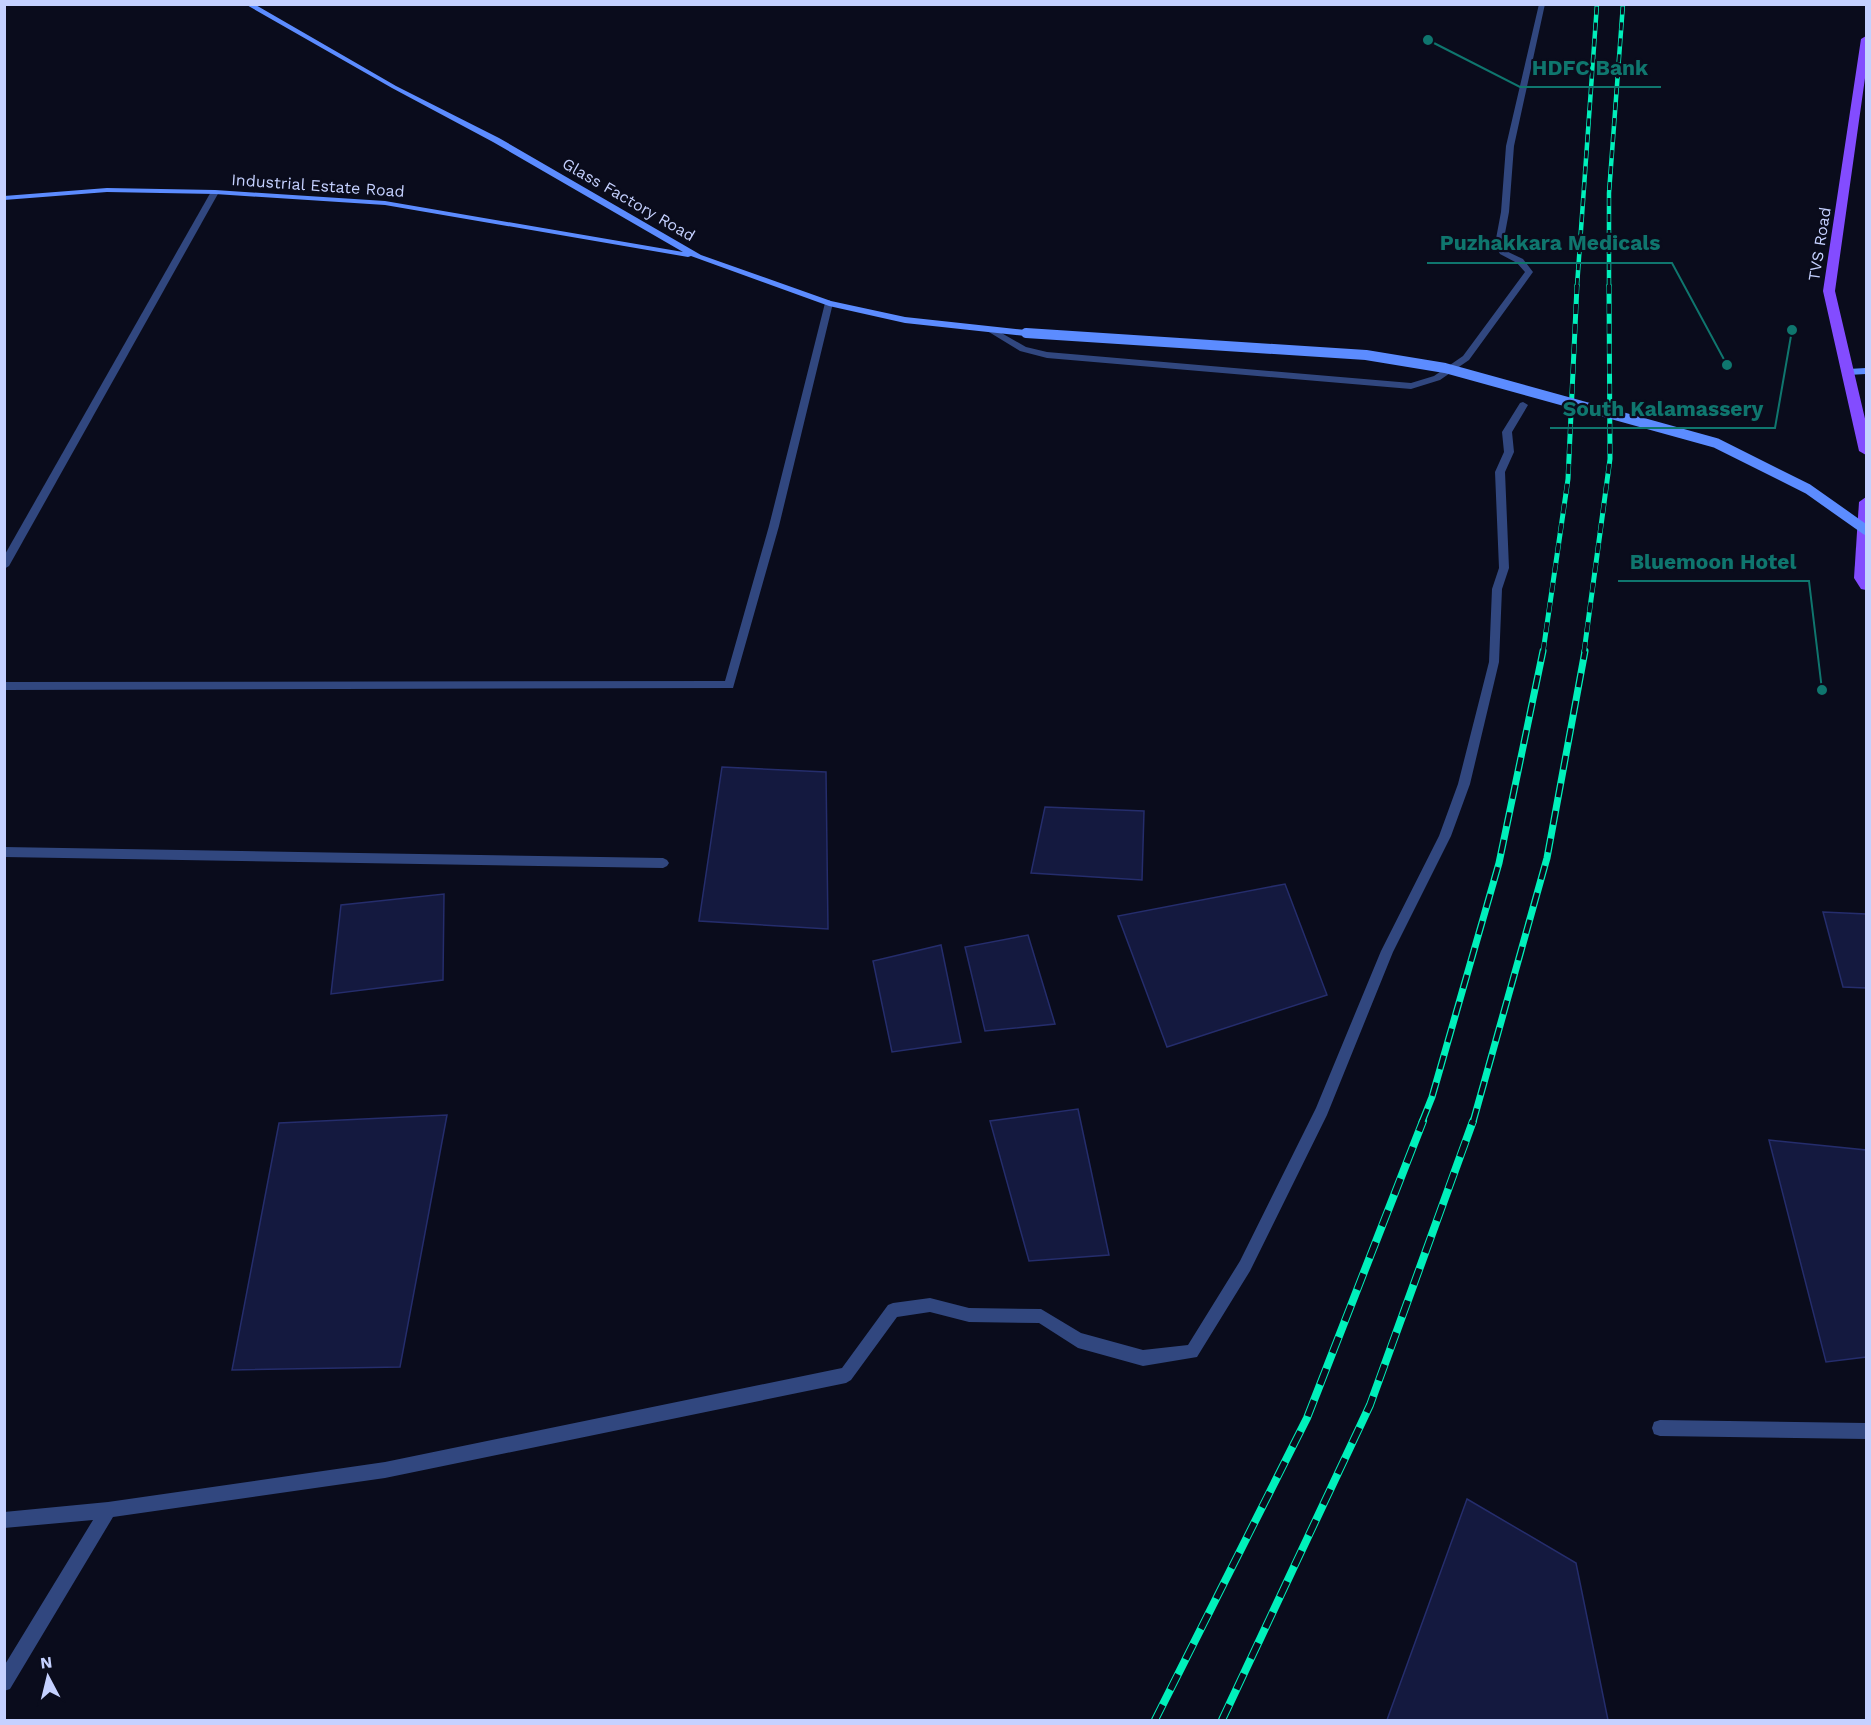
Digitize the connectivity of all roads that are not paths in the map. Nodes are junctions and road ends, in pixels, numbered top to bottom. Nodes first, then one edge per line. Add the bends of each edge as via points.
1 (248, 4) edge
2 (1542, 4) edge
3 (1866, 39) edge
4 (215, 192) junction
5 (4, 198) edge
6 (698, 257) junction
7 (829, 303) junction
8 (988, 329) junction
9 (1866, 371) edge
10 (1848, 372) junction
11 (1523, 405) dead end
12 (1866, 451) edge
13 (1866, 502) edge
14 (1866, 530) edge
15 (4, 566) edge
16 (1866, 585) edge
17 (4, 686) edge
18 (4, 852) edge
19 (663, 862) dead end
20 (1660, 1428) dead end
21 (1866, 1431) edge
22 (108, 1510) junction
23 (4, 1520) edge
24 (4, 1683) edge

1 - 6 main road, Glass Factory Road
2 - 8 street via 1510,146 1499,244 1503,252 1520,261 1529,272 1467,358 1437,378 1411,386 1047,355 1023,349
3 - 10 main road, TVS Road via 1829,291
4 - 5 main road, Industrial Estate Road via 107,190
4 - 6 main road, Industrial Estate Road via 385,203
4 - 15 street
6 - 7 main road, Glass Factory Road
7 - 8 main road, Glass Factory Road via 905,320
7 - 17 street via 774,526 729,685
8 - 14 main road, Glass Factory Road, bridge via 1366,356 1445,368 1716,444 1800,484
9 - 10 main road
10 - 12 main road, TVS Road
11 - 22 street via 1507,432 1509,452 1500,472 1504,568 1497,589 1494,662 1464,784 1445,836 1387,951 1322,1111 1245,1266 1192,1352 1143,1358 1078,1340 1041,1316 969,1315 930,1305 893,1310 846,1375 385,1470
13 - 16 main road via 1862,578
18 - 19 street
20 - 21 street
22 - 23 street
22 - 24 street

